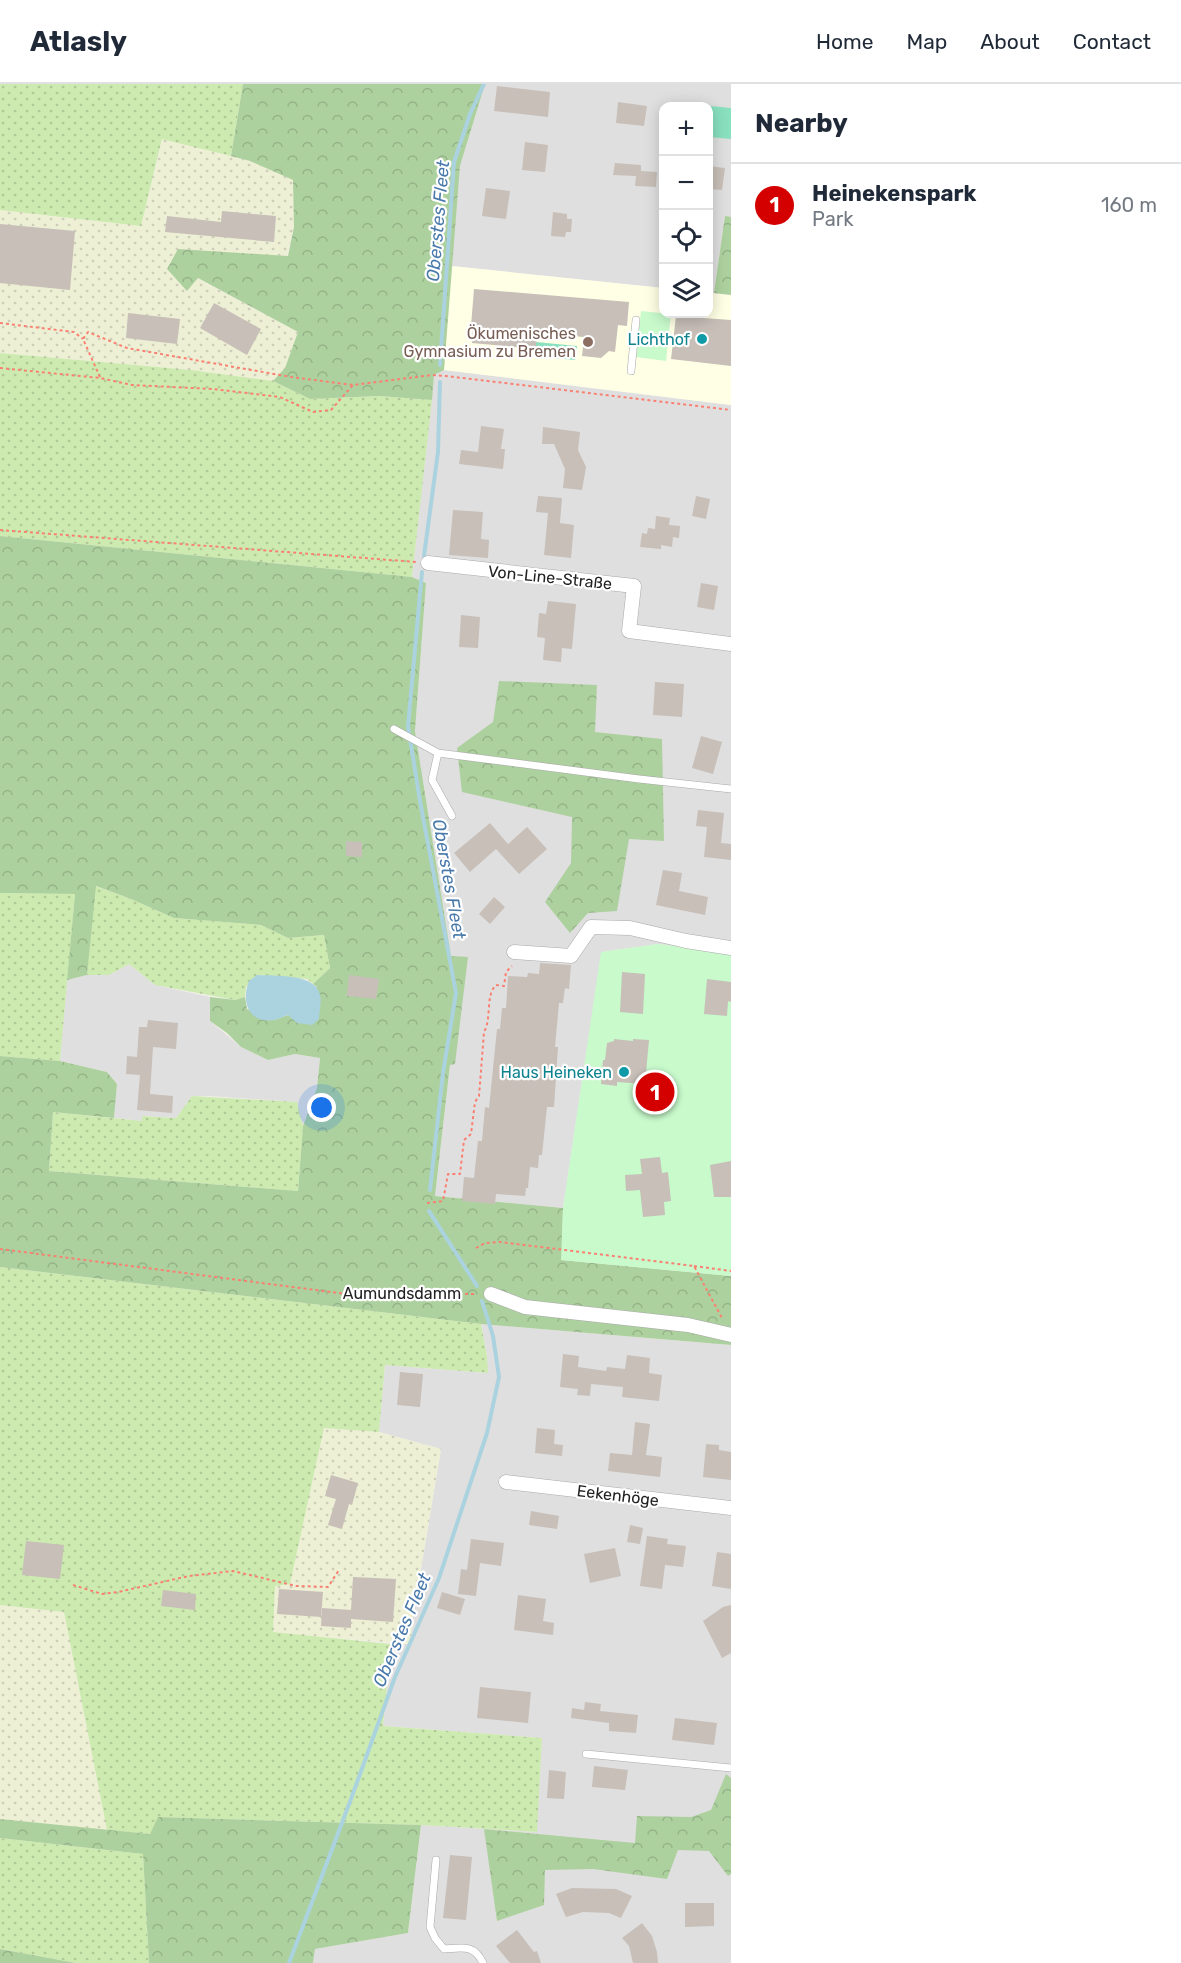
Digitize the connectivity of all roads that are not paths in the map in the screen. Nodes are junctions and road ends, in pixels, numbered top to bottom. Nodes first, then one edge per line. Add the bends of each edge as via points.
1 (636, 320) dead end
2 (631, 371) dead end
3 (428, 563) road end
4 (731, 644) edge
5 (394, 729) dead end
6 (438, 753) junction
7 (731, 789) edge
8 (452, 816) dead end
9 (731, 948) edge
10 (514, 952) road end
11 (491, 1294) road end
12 (731, 1335) edge
13 (506, 1482) dead end
14 (731, 1508) edge
15 (586, 1754) dead end
16 (731, 1768) edge
17 (436, 1860) dead end
18 (483, 1963) edge

1 - 2 lane
3 - 4 street, Von-Line-Straße via 634,586 629,631
5 - 6 lane
6 - 7 lane
6 - 8 lane via 432,780
9 - 10 street via 630,928 591,927 571,956
11 - 12 street via 525,1307 688,1324
13 - 14 street, Eekenhöge
15 - 16 lane
17 - 18 lane via 430,1927 435,1938 444,1949 469,1948

